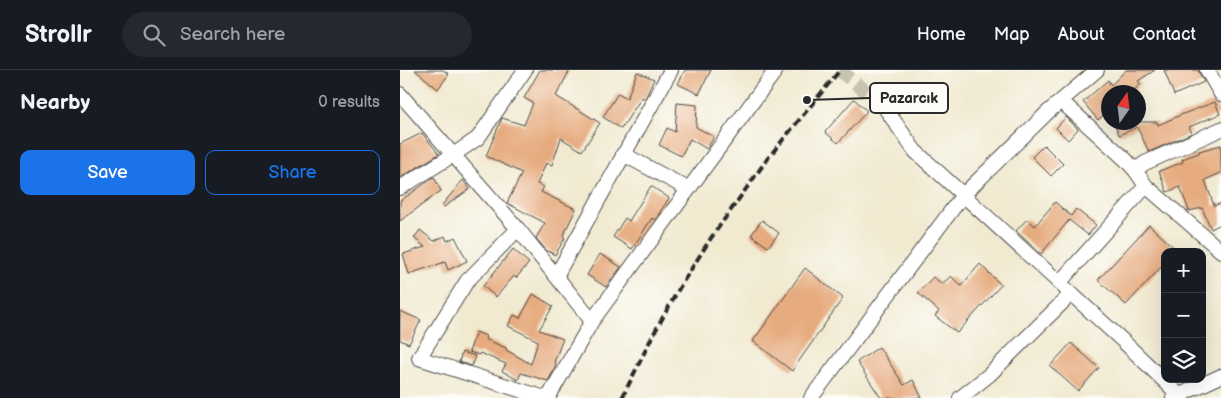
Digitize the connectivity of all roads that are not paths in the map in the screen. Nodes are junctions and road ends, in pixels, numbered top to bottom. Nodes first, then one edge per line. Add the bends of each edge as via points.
1 (525, 70) edge
2 (671, 70) edge
3 (776, 70) edge
4 (1098, 70) edge
5 (1207, 70) edge
6 (400, 94) edge
7 (1221, 94) edge
8 (1061, 101) junction
9 (883, 105) tunnel mouth
10 (1221, 129) edge
11 (623, 154) junction
12 (453, 155) junction
13 (1135, 170) junction
14 (1146, 186) junction
15 (400, 188) edge
16 (688, 190) junction
17 (963, 195) junction
18 (518, 229) junction
19 (1218, 243) edge
20 (556, 276) junction
21 (1059, 282) junction
22 (1071, 294) junction
23 (592, 321) junction
24 (1221, 376) edge
25 (1178, 397) edge
26 (546, 398) edge
27 (811, 398) edge
28 (960, 398) edge

1 - 12 street via 478,138
2 - 11 street
3 - 16 street
4 - 8 street
5 - 7 street
6 - 12 street
8 - 13 street
8 - 17 street
9 - 17 street via 915,150
10 - 13 street
11 - 16 street
11 - 20 street
12 - 15 street
12 - 18 street
13 - 14 street
14 - 19 street
14 - 21 street
16 - 23 street
17 - 21 street
17 - 27 street
18 - 20 street
18 - 26 street via 467,281 419,358
20 - 23 street
21 - 22 street
22 - 25 street
22 - 28 street via 989,375
23 - 26 street
24 - 25 street

